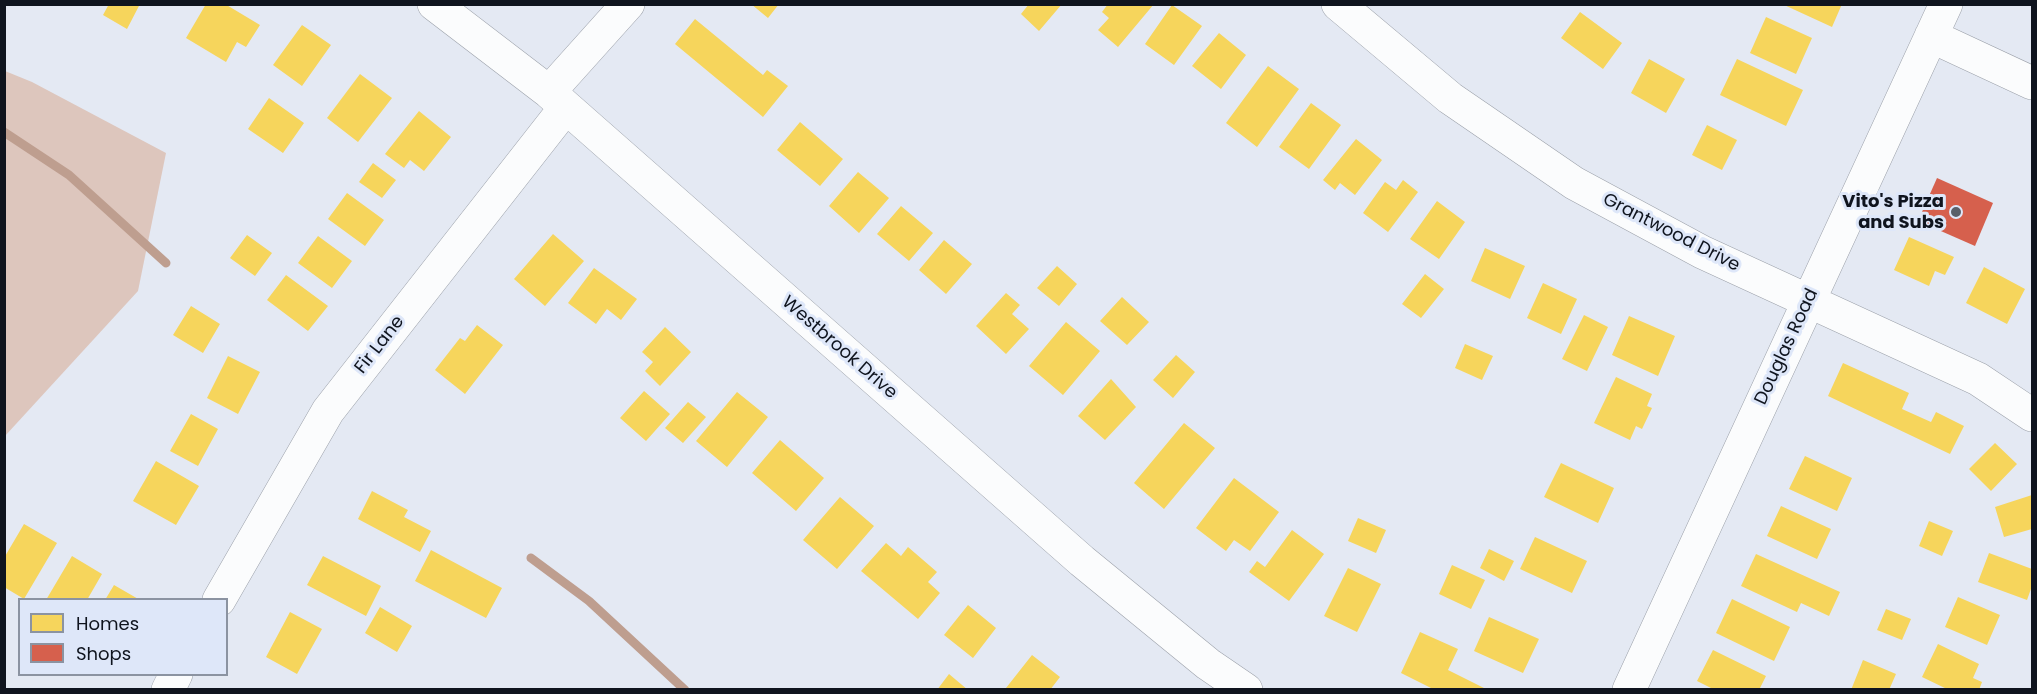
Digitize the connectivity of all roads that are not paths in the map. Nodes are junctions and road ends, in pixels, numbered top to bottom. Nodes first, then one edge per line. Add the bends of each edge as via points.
1 (434, 4) edge
2 (628, 4) edge
3 (1946, 4) edge
4 (1350, 11) edge
5 (1931, 36) junction
6 (2032, 83) edge
7 (557, 100) junction
8 (1809, 300) junction
9 (2032, 415) edge
10 (220, 598) edge
11 (175, 676) edge
12 (168, 690) edge
13 (1246, 690) edge
14 (1629, 690) edge

1 - 7 street, Westbrook Drive
2 - 7 street, Fir Lane
3 - 5 street, Douglas Road
4 - 8 street, Grantwood Drive via 1450,98 1574,183 1702,252
5 - 6 street
5 - 8 street, Douglas Road
7 - 10 street, Fir Lane via 328,411
7 - 13 street, Westbrook Drive via 1082,561
8 - 9 street, Grantwood Drive via 1978,379
8 - 14 street, Douglas Road
11 - 12 street

